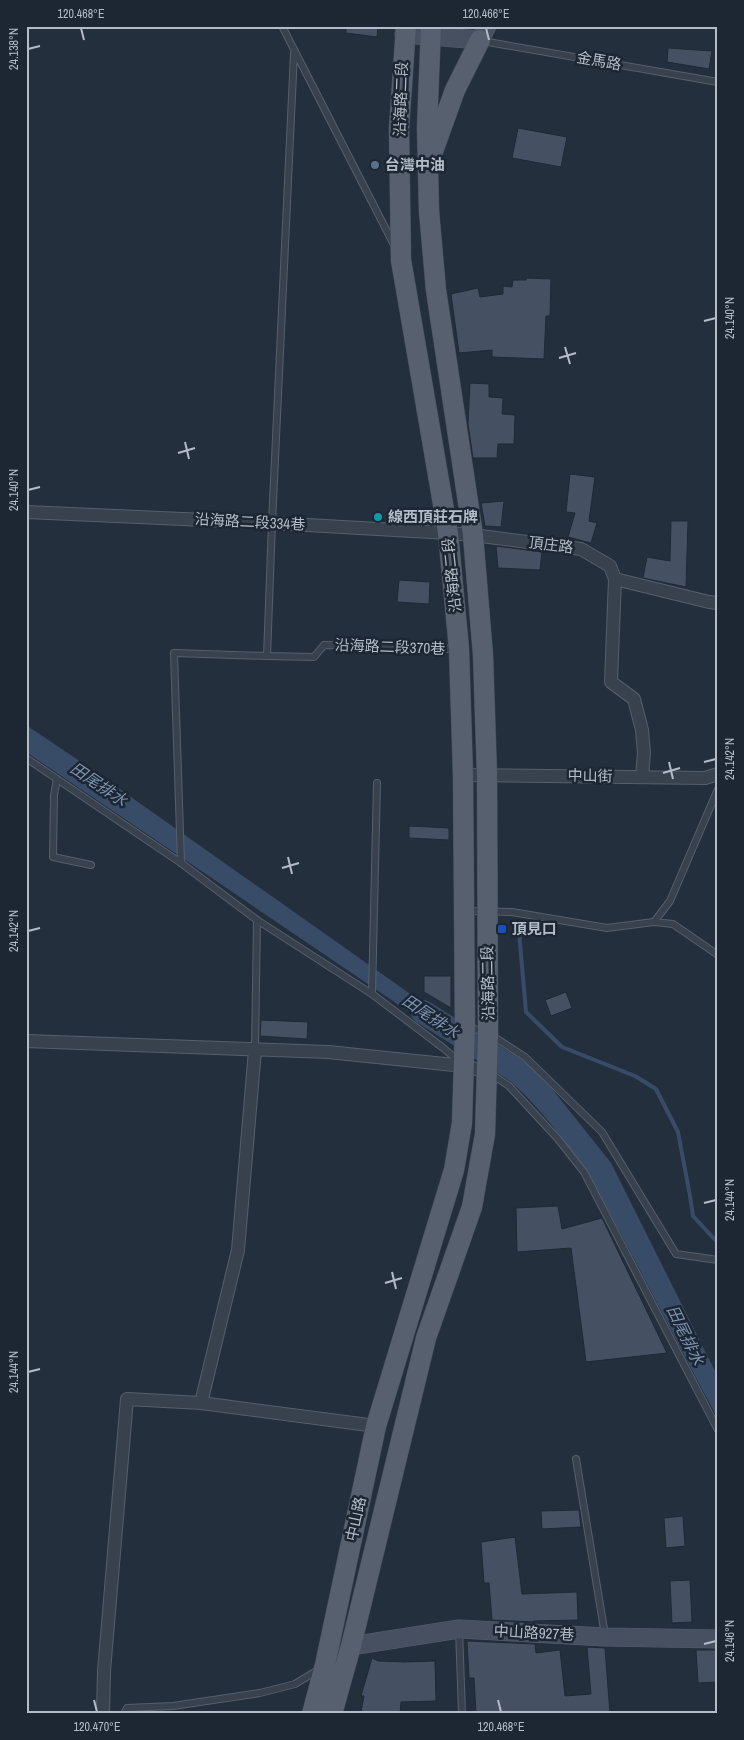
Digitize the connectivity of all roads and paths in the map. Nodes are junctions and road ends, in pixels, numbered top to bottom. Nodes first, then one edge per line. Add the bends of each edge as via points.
1 (282, 26) edge
2 (405, 30) edge
3 (431, 31) edge
4 (484, 33) edge
5 (294, 53) junction
6 (718, 82) edge
7 (428, 166) junction
8 (401, 260) junction
9 (26, 512) edge
10 (272, 523) junction
11 (448, 533) junction
12 (474, 536) junction
13 (615, 579) junction
14 (718, 602) edge
15 (459, 650) junction
16 (267, 656) junction
17 (26, 758) edge
18 (718, 774) edge
19 (462, 775) junction
20 (487, 775) junction
21 (642, 777) junction
22 (57, 779) junction
23 (377, 783) dead end
24 (718, 789) edge
25 (181, 863) junction
26 (91, 865) dead end
27 (464, 911) junction
28 (487, 911) junction
29 (257, 920) junction
30 (654, 922) junction
31 (718, 955) edge
32 (372, 994) junction
33 (465, 1026) junction
34 (488, 1033) junction
35 (26, 1041) edge
36 (255, 1050) junction
37 (464, 1066) junction
38 (487, 1072) junction
39 (718, 1260) edge
40 (201, 1403) junction
41 (376, 1426) junction
42 (718, 1430) edge
43 (576, 1459) dead end
44 (458, 1629) junction
45 (605, 1636) junction
46 (718, 1639) edge
47 (348, 1648) junction
48 (328, 1663) junction
49 (103, 1714) edge
50 (124, 1714) edge
51 (312, 1714) edge
52 (332, 1714) edge
53 (462, 1714) edge

1 - 5 lane
2 - 3 street, 沿海路二段
2 - 8 main road, 沿海路二段 via 400,129
3 - 4 street, 沿海路二段
3 - 7 main road, 沿海路二段
4 - 6 lane, 金馬路
4 - 7 main road via 455,90
5 - 8 lane
5 - 10 lane
7 - 12 main road, 沿海路二段 via 436,290
8 - 11 main road, 沿海路二段
9 - 10 street, 沿海路二段334巷
10 - 11 street, 沿海路二段334巷
10 - 16 lane
11 - 12 street, 沿海路二段334巷
11 - 15 main road, 沿海路二段
12 - 13 street, 頂庄路 via 582,549 610,566
12 - 20 main road, 沿海路二段 via 483,655
13 - 14 street
13 - 21 street via 611,682 634,699 642,730
15 - 16 lane, 沿海路二段370巷 via 324,645 314,657
15 - 19 main road, 沿海路二段
16 - 25 lane via 174,653
17 - 22 lane
18 - 21 street, 中山街 via 705,778
19 - 20 street, 中山街
19 - 27 main road, 沿海路二段
20 - 21 street, 中山街
20 - 28 main road, 沿海路二段
22 - 25 lane
22 - 26 lane via 53,857
23 - 32 lane
24 - 30 lane via 670,901
25 - 29 lane
27 - 28 lane
27 - 33 main road, 沿海路二段
28 - 30 lane via 512,912 607,928
28 - 34 main road, 沿海路二段
29 - 32 lane
29 - 36 lane
30 - 31 lane via 673,924
32 - 37 lane
33 - 34 lane
33 - 37 main road, 沿海路二段
34 - 38 main road, 沿海路二段
34 - 39 lane via 525,1057 602,1132 676,1254
35 - 36 street
36 - 37 street via 328,1052
36 - 40 street via 238,1250
37 - 38 street
37 - 41 main road, 中山路 via 462,1123 454,1170
38 - 42 lane via 509,1086 584,1172
38 - 47 main road, 中山路 via 485,1134 472,1207 426,1338
40 - 41 street
40 - 49 street via 127,1399
41 - 48 main road, 中山路
43 - 45 lane
44 - 45 street, 中山路927巷
44 - 47 street, 中山路927巷
44 - 53 lane
45 - 46 street, 中山路927巷
47 - 52 main road, 中山路
48 - 50 lane via 295,1684 260,1693 173,1706 127,1708
48 - 51 main road, 中山路

